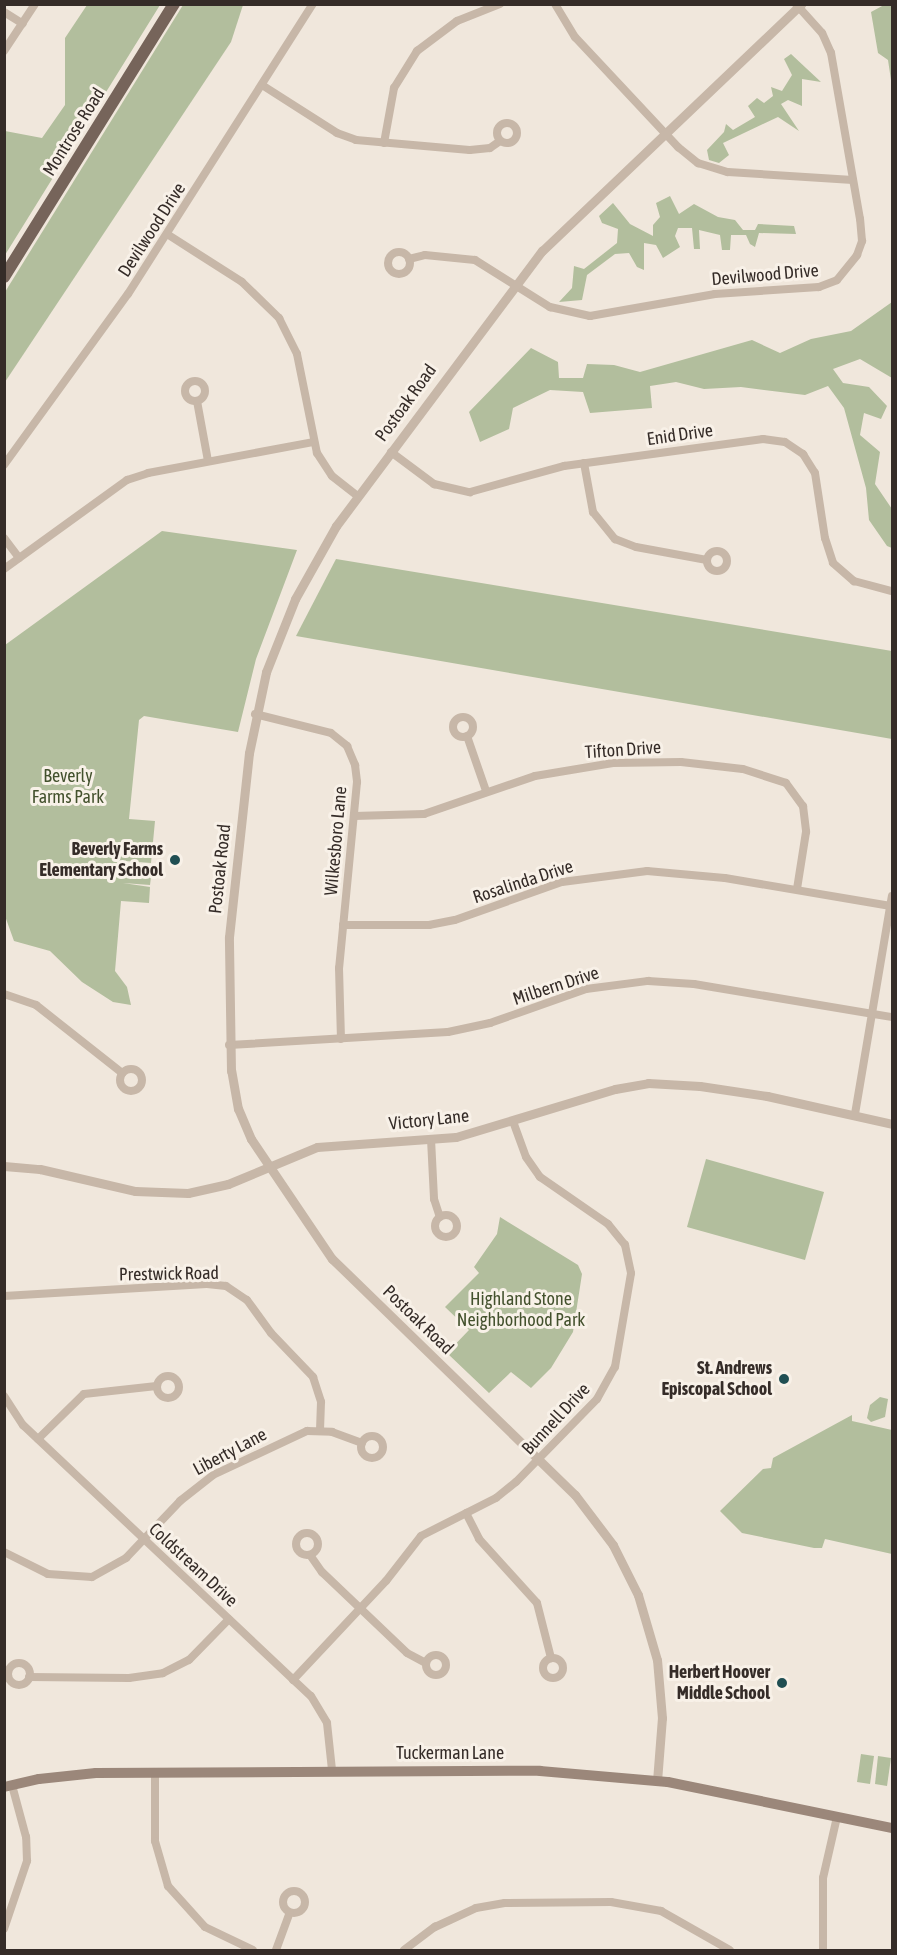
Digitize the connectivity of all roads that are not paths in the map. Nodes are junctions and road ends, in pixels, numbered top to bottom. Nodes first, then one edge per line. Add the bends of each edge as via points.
1 (35, 4) edge
2 (174, 4) edge
3 (313, 4) edge
4 (500, 4) edge
5 (555, 4) edge
6 (798, 5) edge
7 (4, 12) edge
8 (23, 24) junction
9 (4, 51) edge
10 (262, 85) junction
11 (665, 133) junction
12 (500, 141) dead end
13 (384, 143) junction
14 (854, 180) junction
15 (167, 234) junction
16 (409, 259) dead end
17 (4, 277) edge
18 (515, 284) junction
19 (197, 401) dead end
20 (314, 442) junction
21 (391, 452) junction
22 (208, 461) junction
23 (584, 463) junction
24 (4, 465) edge
25 (357, 496) junction
26 (4, 538) edge
27 (20, 558) junction
28 (707, 560) dead end
29 (4, 569) edge
30 (892, 591) edge
31 (255, 714) junction
32 (467, 736) dead end
33 (486, 791) junction
34 (354, 816) junction
35 (797, 890) junction
36 (892, 896) edge
37 (891, 906) junction
38 (343, 925) junction
39 (4, 994) edge
40 (873, 1015) junction
41 (892, 1017) edge
42 (341, 1039) junction
43 (229, 1045) junction
44 (122, 1073) dead end
45 (855, 1114) junction
46 (513, 1121) junction
47 (892, 1124) edge
48 (431, 1139) junction
49 (4, 1166) edge
50 (267, 1167) junction
51 (440, 1217) dead end
52 (4, 1296) edge
53 (157, 1386) dead end
54 (4, 1396) edge
55 (320, 1429) junction
56 (38, 1438) junction
57 (362, 1443) dead end
58 (538, 1460) junction
59 (466, 1513) junction
60 (144, 1539) junction
61 (4, 1552) edge
62 (310, 1555) dead end
63 (361, 1609) junction
64 (228, 1619) junction
65 (551, 1658) dead end
66 (426, 1663) dead end
67 (29, 1677) dead end
68 (293, 1680) junction
69 (332, 1770) junction
70 (155, 1773) junction
71 (657, 1781) junction
72 (8, 1786) edge
73 (837, 1817) junction
74 (892, 1828) edge
75 (290, 1912) dead end
76 (4, 1929) edge
77 (717, 1947) edge
78 (253, 1950) edge
79 (276, 1950) edge
80 (404, 1950) edge
81 (730, 1950) edge
82 (823, 1950) edge

1 - 8 street
2 - 17 main road, Montrose Road
3 - 10 street, Devilwood Drive
4 - 13 street via 457,21 417,51 394,88
5 - 11 street via 575,37
6 - 11 street, Postoak Road
6 - 14 street, Devilwood Drive via 822,33 831,53
7 - 8 street
8 - 9 street
10 - 13 street via 338,134
10 - 15 street, Devilwood Drive
11 - 14 street via 683,152 712,169
11 - 18 street, Postoak Road via 542,251
12 - 13 street via 490,148 470,150
14 - 18 street, Devilwood Drive via 862,241 849,268 829,284 715,294 593,316 550,307
15 - 20 street via 242,282 279,318 297,354
15 - 24 street, Devilwood Drive
16 - 18 street, Devilwood Drive via 425,255 465,257 485,264
18 - 21 street, Postoak Road
19 - 22 street
20 - 22 street
20 - 25 street via 327,470
21 - 23 street, Enid Drive via 434,484 470,492
21 - 25 street, Postoak Road
22 - 27 street via 127,480
23 - 28 street via 593,512 615,539 636,548
23 - 30 street, Enid Drive via 763,439 785,442 803,454 815,473 833,563 854,581
25 - 31 street, Postoak Road via 294,599 266,672
26 - 27 street
27 - 29 street
31 - 34 street, Wilkesboro Lane via 316,727 341,740 355,765
31 - 43 street, Postoak Road via 229,937
32 - 33 street
33 - 34 street, Tifton Drive via 424,814
33 - 35 street, Tifton Drive via 561,771 639,762 691,763 770,775 793,790 806,817
34 - 38 street, Wilkesboro Lane
35 - 37 street, Rosalinda Drive
35 - 38 street, Rosalinda Drive via 680,872 628,872 552,885 434,924
36 - 37 street
37 - 40 street
38 - 42 street, Wilkesboro Lane
39 - 44 street via 36,1005
40 - 41 street, Milbern Drive
40 - 42 street, Milbern Drive via 694,984 648,981 586,989 461,1030
40 - 45 street
42 - 43 street, Milbern Drive
43 - 50 street, Postoak Road via 238,1108
45 - 46 street, Victory Lane via 717,1088 660,1083 615,1089
45 - 47 street, Victory Lane
46 - 48 street, Victory Lane via 456,1137
46 - 58 street, Bunnell Drive via 526,1157 540,1177 616,1230 631,1264 619,1354 609,1380 597,1399
48 - 50 street, Victory Lane via 327,1145
48 - 51 street via 434,1199
49 - 50 street, Victory Lane via 40,1168 135,1191 173,1194 218,1188
50 - 58 street, Postoak Road via 332,1259
52 - 55 street, Prestwick Road via 207,1284 226,1287 247,1300 271,1333 313,1377 321,1402
53 - 56 street via 84,1394
54 - 56 street, Coldstream Drive via 17,1419
55 - 57 street
55 - 60 street, Liberty Lane via 292,1437 213,1475 180,1501
56 - 60 street, Coldstream Drive
58 - 59 street, Bunnell Drive via 496,1498
58 - 71 street, Postoak Road via 575,1495 604,1532 641,1601 661,1692
59 - 63 street, Bunnell Drive via 421,1536
59 - 65 street via 479,1539 537,1603
60 - 61 street, Liberty Lane via 112,1568 81,1578 48,1574
60 - 64 street, Coldstream Drive
62 - 63 street
63 - 66 street via 407,1653
63 - 68 street, Bunnell Drive
64 - 67 street via 189,1660 164,1673 129,1678
64 - 68 street, Coldstream Drive
68 - 69 street, Coldstream Drive via 323,1714 330,1732
69 - 70 main road, Tuckerman Lane
69 - 71 main road, Tuckerman Lane via 505,1770
70 - 72 main road, Tuckerman Lane via 67,1776
70 - 78 street via 155,1841 168,1886 205,1927
71 - 73 main road, Tuckerman Lane
72 - 76 street via 26,1837 27,1861
73 - 74 main road, Tuckerman Lane
73 - 82 street via 823,1878
75 - 79 street
77 - 80 street via 661,1911 643,1906 505,1903 454,1917
77 - 81 street

